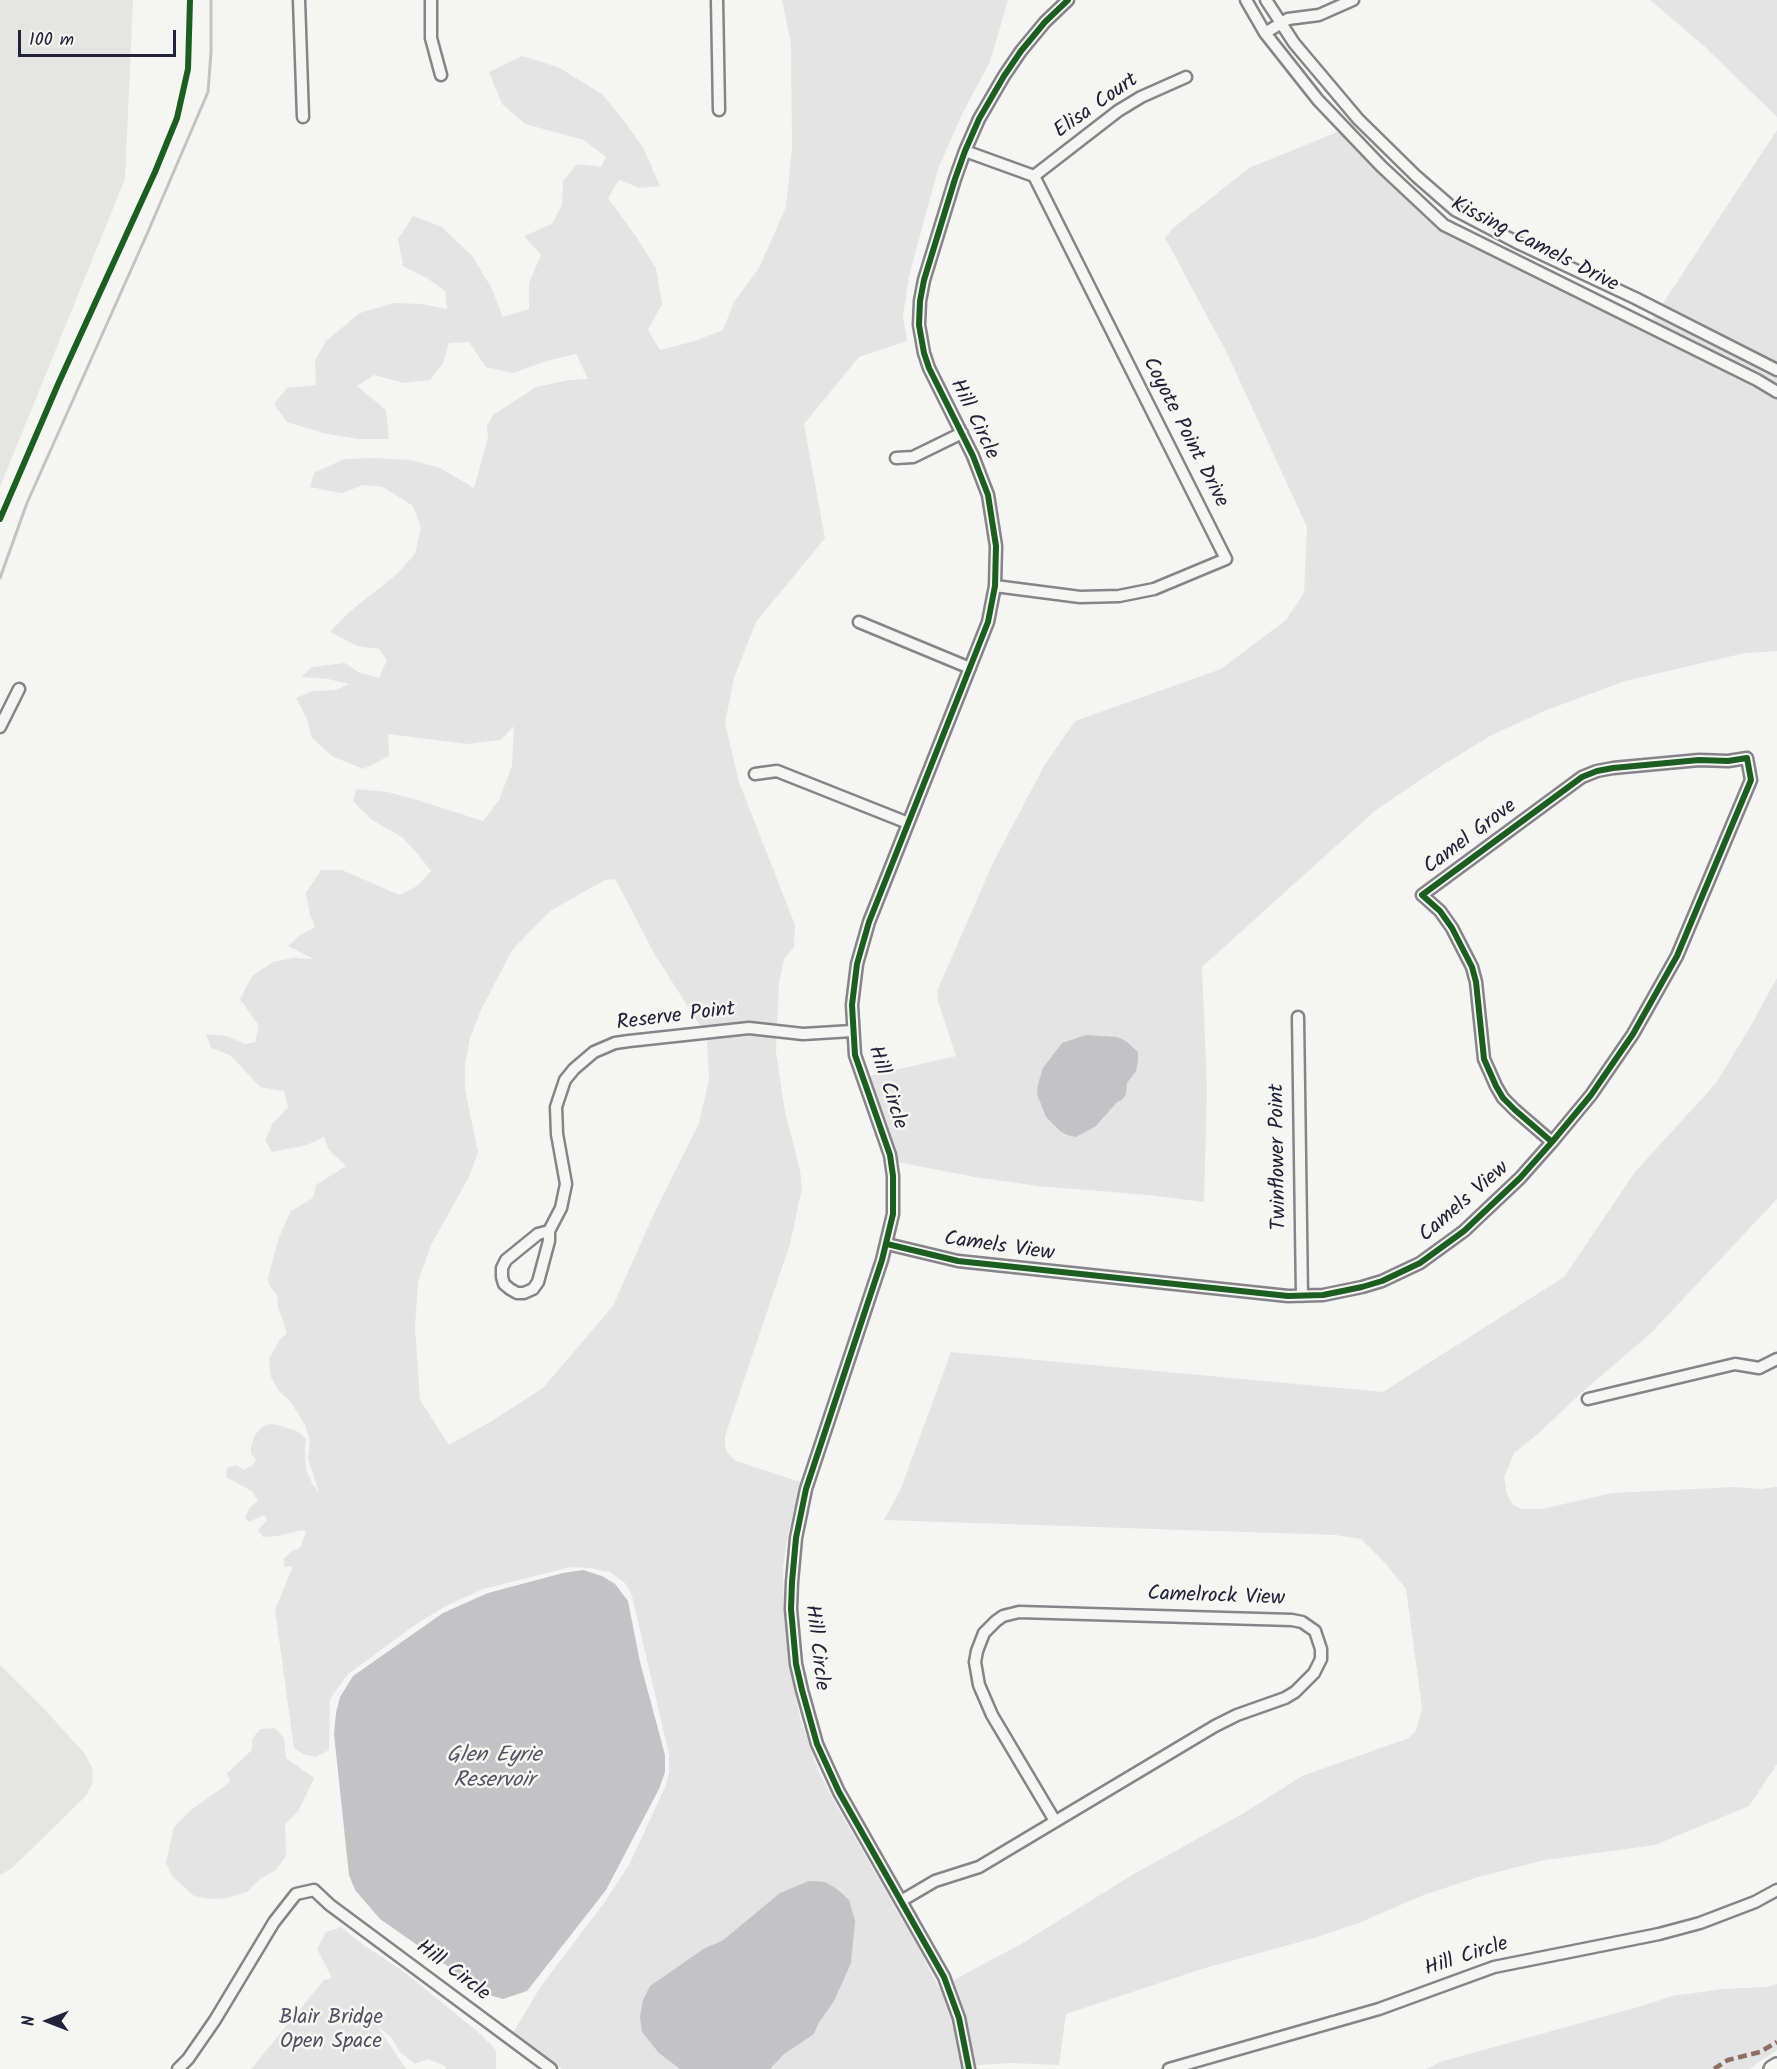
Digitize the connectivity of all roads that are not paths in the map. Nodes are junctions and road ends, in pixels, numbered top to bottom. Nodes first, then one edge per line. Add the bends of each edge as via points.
1 (300, 0) edge
2 (431, 0) edge
3 (717, 0) edge
4 (1068, 0) edge
5 (1246, 0) edge
6 (1266, 0) edge
7 (1353, 0) edge
8 (1280, 24) junction
9 (1265, 33) junction
10 (441, 75) dead end
11 (1186, 77) dead end
12 (719, 110) dead end
13 (303, 117) dead end
14 (965, 151) junction
15 (1034, 176) junction
16 (1777, 370) edge
17 (1777, 392) edge
18 (962, 433) junction
19 (897, 458) dead end
20 (995, 586) junction
21 (859, 622) dead end
22 (970, 668) junction
23 (19, 689) dead end
24 (0, 727) edge
25 (1747, 758) joint
26 (755, 774) dead end
27 (908, 823) junction
28 (1298, 1017) dead end
29 (852, 1031) junction
30 (1552, 1142) junction
31 (549, 1230) junction
32 (887, 1244) junction
33 (1302, 1296) junction
34 (1777, 1359) edge
35 (1588, 1399) dead end
36 (1055, 1821) junction
37 (1777, 1890) edge
38 (900, 1901) junction
39 (1777, 2066) edge
40 (177, 2069) edge
41 (551, 2069) edge
42 (969, 2069) edge
43 (1169, 2069) edge
44 (1772, 2069) edge

1 - 13 street
2 - 10 street via 430,38
3 - 12 street
4 - 14 street, Hill Circle via 1004,76
5 - 9 street, Kissing Camels Drive
6 - 8 street, Kissing Camels Drive
7 - 8 street via 1319,15 1297,16
8 - 9 street
8 - 16 street, Kissing Camels Drive via 1358,119 1455,210
9 - 17 street, Kissing Camels Drive via 1341,125 1444,225
11 - 15 street, Elisa Court via 1118,111
14 - 15 street
14 - 18 street, Hill Circle via 924,280 919,314 924,353
15 - 20 street, Coyote Point Drive via 1226,560 1154,590 1119,596 1080,597
18 - 19 street via 913,457
18 - 20 street, Hill Circle via 992,511
20 - 22 street, Hill Circle via 988,622
21 - 22 street
22 - 27 street, Hill Circle
23 - 24 street
25 - 30 street, Camels View via 1751,780 1677,956 1634,1034
25 - 30 street, Camel Grove via 1613,768 1582,777 1422,895 1440,910 1468,957 1476,982 1484,1059 1496,1086 1503,1098
26 - 27 street via 777,771
27 - 29 street, Hill Circle via 861,945
28 - 33 street, Twinflower Point
29 - 31 street, Reserve Point via 803,1034 749,1028 622,1042 594,1052 565,1080 558,1100 556,1134 566,1184 561,1208
29 - 32 street, Hill Circle via 861,1074 890,1155 894,1195
30 - 33 street, Camels View via 1497,1201 1420,1263 1362,1287
31 - 31 street, Reserve Point via 538,1234 506,1260 502,1277 510,1289 524,1293 538,1282
32 - 33 street, Camels View via 958,1261
32 - 38 street, Hill Circle via 806,1489 796,1539 791,1609 796,1664 817,1744
34 - 35 street via 1759,1368 1735,1364
36 - 36 street, Camelrock View via 992,1715 979,1685 977,1651 984,1633 996,1621 1019,1612 1292,1620 1315,1631 1320,1640 1321,1659 1314,1673 1295,1692 1215,1726
36 - 38 street, Camelrock View via 979,1867 935,1881
37 - 43 street, Hill Circle via 1700,1923 1494,1967 1379,2009
38 - 42 street, Hill Circle via 951,1994
39 - 44 main road
40 - 41 street, Hill Circle via 216,2020 274,1922 296,1894 314,1890

